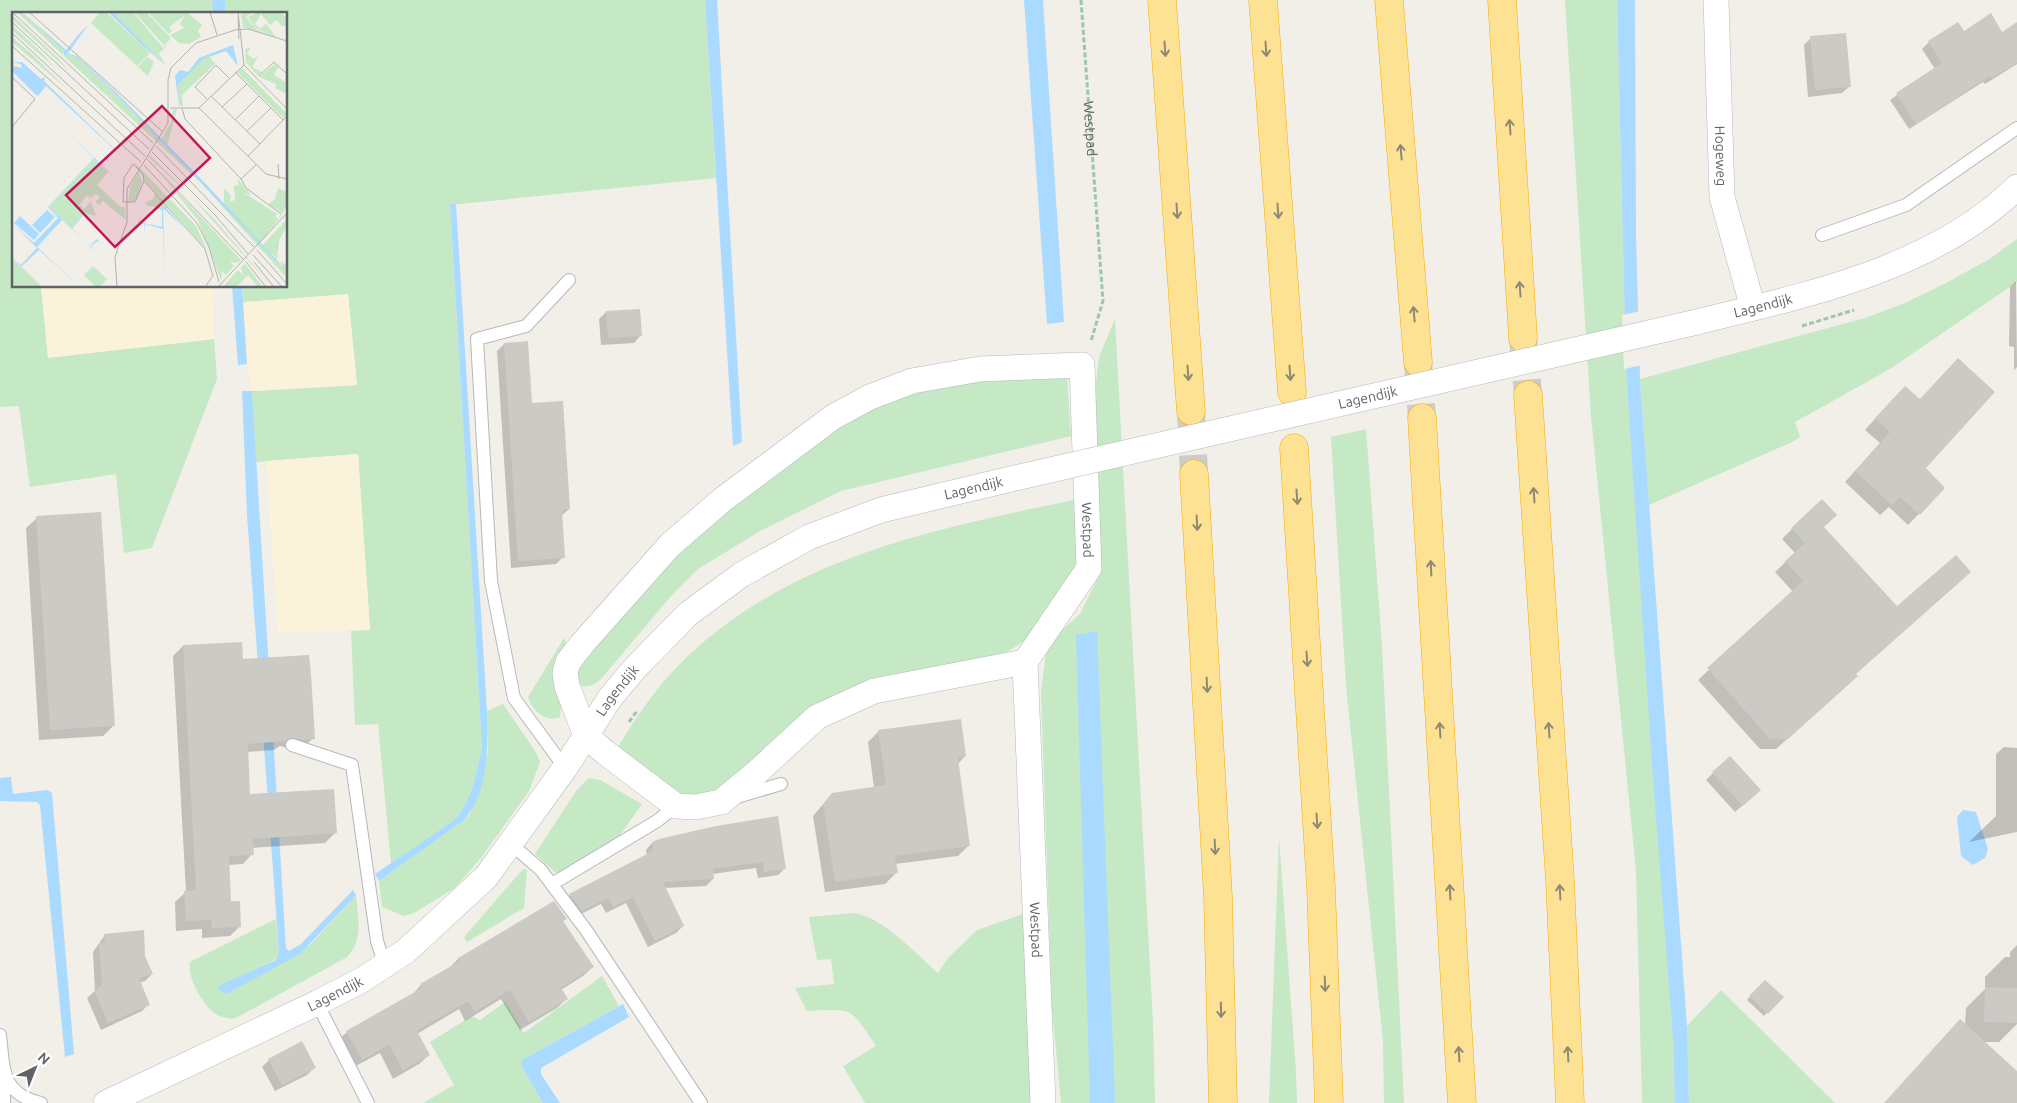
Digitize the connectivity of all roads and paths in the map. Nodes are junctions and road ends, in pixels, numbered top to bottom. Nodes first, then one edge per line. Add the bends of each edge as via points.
1 (1081, 0) edge
2 (1162, 0) edge
3 (1263, 0) edge
4 (1389, 0) edge
5 (1502, 0) edge
6 (1716, 0) edge
7 (2017, 128) edge
8 (2017, 187) edge
9 (1822, 235) dead end
10 (569, 280) dead end
11 (1753, 308) junction
12 (1524, 338) tunnel mouth
13 (1418, 362) tunnel mouth
14 (1082, 365) junction
15 (1292, 392) dead end
16 (1528, 395) tunnel mouth
17 (1191, 411) tunnel mouth
18 (1422, 418) tunnel mouth
19 (1294, 448) dead end
20 (1194, 474) tunnel mouth
21 (1025, 662) junction
22 (642, 705) dead end
23 (586, 736) junction
24 (292, 745) dead end
25 (606, 754) junction
26 (565, 768) junction
27 (781, 784) dead end
28 (721, 802) junction
29 (676, 806) junction
30 (511, 844) junction
31 (552, 884) junction
32 (385, 966) junction
33 (317, 1004) junction
34 (0, 1035) edge
35 (4, 1071) junction
36 (4, 1103) edge
37 (41, 1103) edge
38 (106, 1103) edge
39 (368, 1103) edge
40 (701, 1103) edge
41 (1043, 1103) edge
42 (1223, 1103) edge
43 (1329, 1103) edge
44 (1462, 1103) edge
45 (1570, 1103) edge

1 - 14 path, Westpad via 1103,301
2 -> 17 highway
3 -> 15 highway
13 -> 4 highway
12 -> 5 highway
6 - 11 street, Hogeweg via 1722,198
7 - 9 lane via 1906,205
8 - 11 street, Lagendijk via 1966,226 1901,263 1819,292
10 - 26 lane via 526,326 478,339 491,581 514,698
11 - 23 street, Lagendijk, bridge via 881,510 809,537 741,575 688,614 635,668 610,698
14 - 21 street, Westpad via 1089,568
14 - 23 street via 980,369 912,381 870,397 833,417 762,469 670,545 568,662 565,673 567,686
45 -> 16 highway via 1560,881
44 -> 18 highway
19 -> 43 highway via 1321,878
20 -> 42 highway via 1218,896
21 - 28 street via 874,691 817,717
21 - 41 street, Westpad
22 - 25 path, Lagendijk
23 - 25 street
23 - 26 street, Lagendijk
24 - 32 lane via 352,765 377,941
25 - 29 street
26 - 30 street, Lagendijk
27 - 28 lane
28 - 29 street via 696,807
29 - 31 lane via 657,821
30 - 31 lane
30 - 32 street, Lagendijk via 470,894
31 - 40 lane
32 - 33 street, Lagendijk
33 - 38 street, Lagendijk
33 - 39 lane
34 - 35 lane
35 - 36 lane
35 - 37 lane via 16,1092 25,1099

